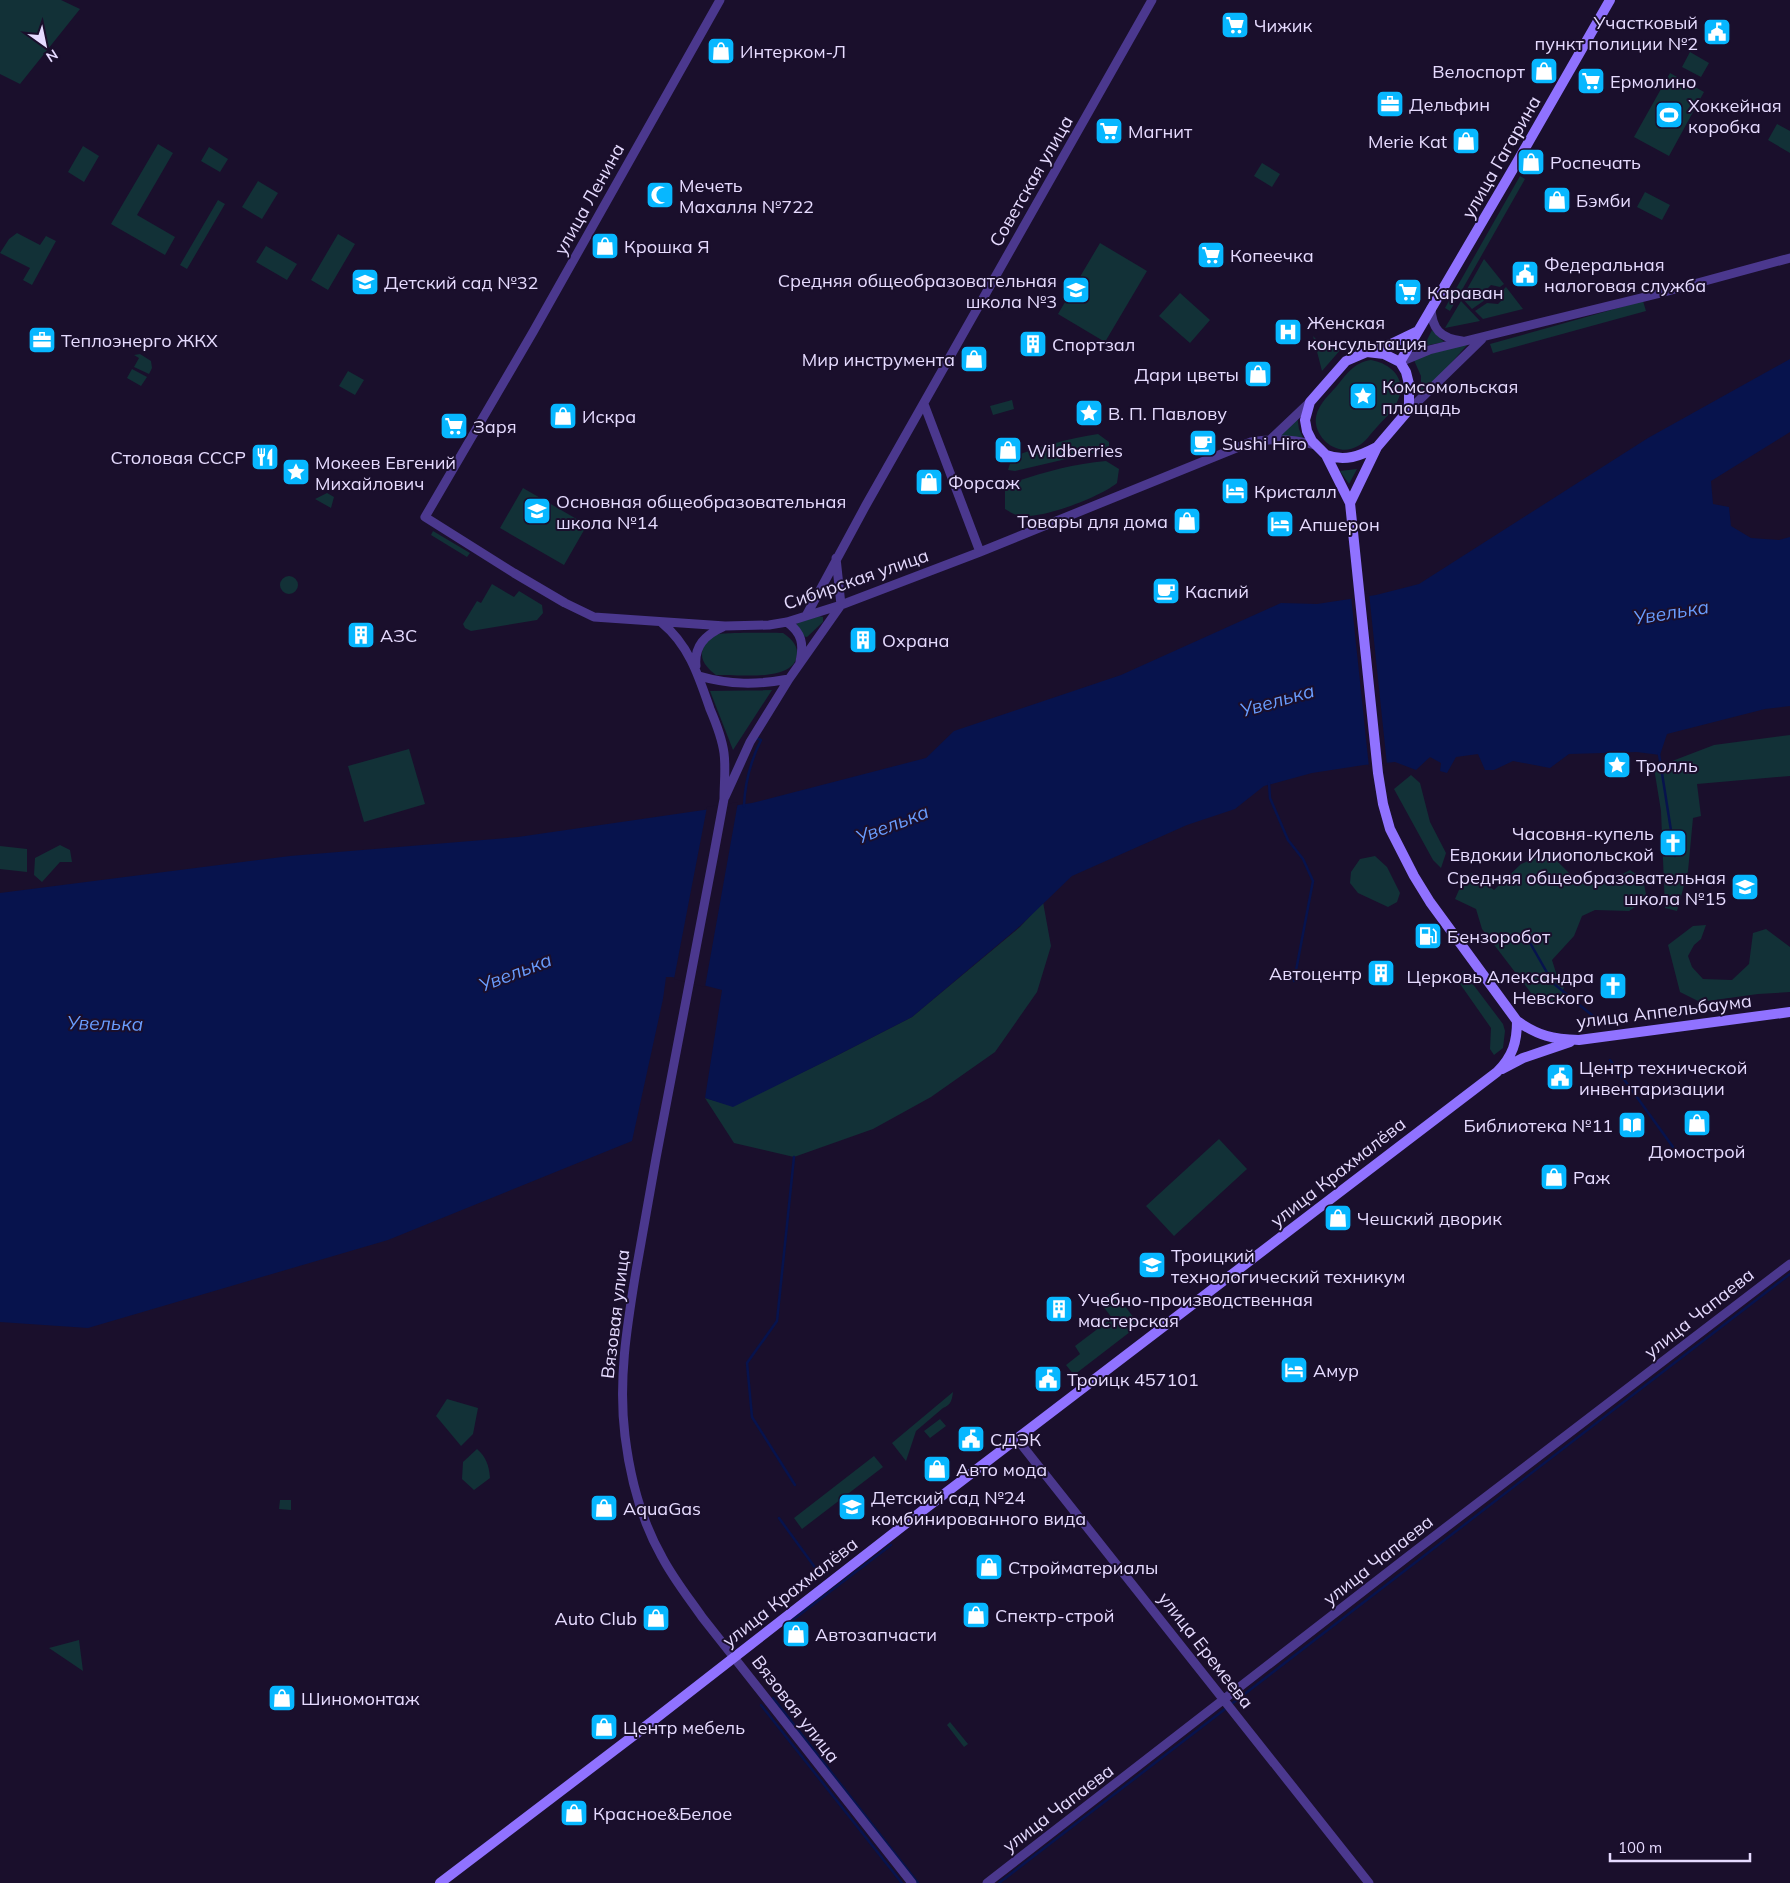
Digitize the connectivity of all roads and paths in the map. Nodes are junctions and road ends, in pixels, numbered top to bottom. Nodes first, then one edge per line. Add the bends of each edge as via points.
1 (720, 0) edge
2 (1152, 0) edge
3 (1610, 0) edge
4 (1790, 258) edge
5 (1431, 308) junction
6 (1419, 330) junction
7 (1482, 338) junction
8 (1467, 341) junction
9 (1367, 352) junction
10 (1400, 362) junction
11 (1310, 402) junction
12 (924, 404) junction
13 (1406, 412) junction
14 (1271, 439) junction
15 (1315, 445) junction
16 (1377, 447) junction
17 (1326, 455) junction
18 (1350, 503) junction
19 (425, 518) joint
20 (980, 552) junction
21 (836, 558) junction
22 (841, 606) junction
23 (806, 616) junction
24 (787, 622) junction
25 (662, 623) junction
26 (725, 626) junction
27 (799, 667) junction
28 (698, 674) junction
29 (789, 679) junction
30 (724, 799) junction
31 (1790, 1012) edge
32 (1517, 1020) junction
33 (1578, 1040) junction
34 (1497, 1072) junction
35 (1790, 1264) edge
36 (1017, 1439) junction
37 (734, 1656) junction
38 (1225, 1699) junction
39 (440, 1883) edge
40 (912, 1883) edge
41 (987, 1883) edge
42 (1369, 1883) edge

1 - 19 street, улица Ленина
2 - 12 street, Советская улица
3 - 5 main road, улица Гагарина
4 - 7 street
5 - 6 main road, улица Гагарина
5 - 8 street via 1434,325 1439,332 1445,337
6 - 9 main road
6 - 10 main road, улица Гагарина
7 - 8 street
7 - 13 street
8 - 10 street via 1429,350
9 - 10 main road via 1384,354
9 - 11 main road via 1346,362
10 - 13 main road via 1409,384
11 - 14 street
11 - 15 main road via 1306,425
12 - 20 street
12 - 21 street, Советская улица
13 - 16 main road
14 - 15 street, Сибирская улица
14 - 20 street, Сибирская улица via 1251,442
15 - 17 main road
16 - 17 main road via 1348,459
16 - 18 main road
17 - 18 main road
18 - 32 main road via 1378,773 1390,829 1430,902
19 - 25 street, Сибирская улица via 522,578 594,617
20 - 22 street, Сибирская улица
21 - 22 street
21 - 23 street, Советская улица
22 - 23 street, Сибирская улица
22 - 27 street
23 - 24 street, Сибирская улица
24 - 26 street, Сибирская улица
24 - 27 street via 800,636
25 - 26 street, Сибирская улица
25 - 28 street via 675,634
26 - 28 street via 700,643 696,659
27 - 29 street
28 - 29 street via 721,682 766,684
28 - 30 street via 722,744
29 - 30 street via 750,742
30 - 37 street, Вязовая улица via 627,1326 622,1406 631,1471 651,1536 678,1582
31 - 33 main road, улица Аппельбаума
32 - 33 main road, улица Аппельбаума via 1546,1037
32 - 34 main road, улица Крахмалёва via 1517,1037 1506,1063
33 - 34 main road via 1523,1058
34 - 36 main road, улица Крахмалёва
35 - 38 street, улица Чапаева
36 - 37 main road, улица Крахмалёва
36 - 38 street, улица Еремеева
37 - 39 main road, улица Крахмалёва
37 - 40 street, Вязовая улица
38 - 41 street, улица Чапаева
38 - 42 street, улица Еремеева

